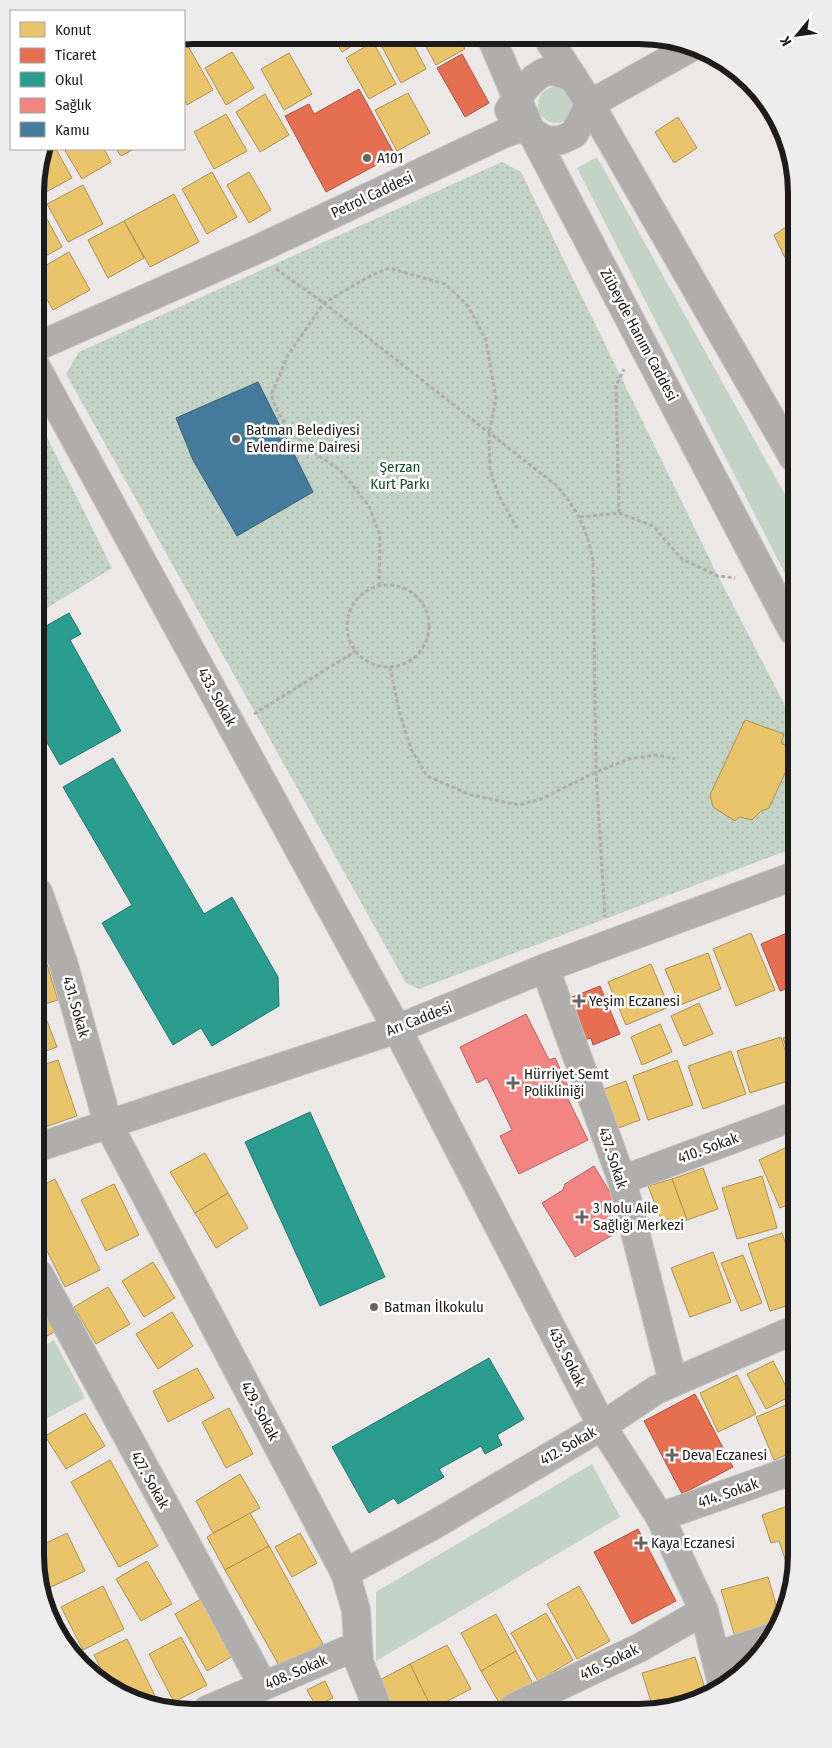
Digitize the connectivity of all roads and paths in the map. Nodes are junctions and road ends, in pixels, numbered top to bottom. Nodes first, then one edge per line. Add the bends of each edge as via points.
1 (493, 44) edge
2 (552, 44) edge
3 (684, 51) edge
4 (573, 77) junction
5 (517, 97) junction
6 (590, 104) junction
7 (530, 131) junction
8 (483, 143) junction
9 (258, 249) junction
10 (324, 303) junction
11 (641, 337) junction
12 (44, 343) edge
13 (44, 382) edge
14 (489, 433) junction
15 (788, 448) edge
16 (620, 513) junction
17 (580, 517) junction
18 (517, 528) dead end
19 (768, 582) junction
20 (380, 586) junction
21 (788, 621) edge
22 (356, 651) junction
23 (390, 667) junction
24 (234, 727) junction
25 (675, 759) dead end
26 (596, 772) junction
27 (788, 878) edge
28 (44, 909) edge
29 (608, 945) junction
30 (545, 968) junction
31 (397, 1028) junction
32 (788, 1119) edge
33 (108, 1124) junction
34 (44, 1145) edge
35 (622, 1180) junction
36 (44, 1283) edge
37 (788, 1332) edge
38 (673, 1382) junction
39 (602, 1426) junction
40 (788, 1472) edge
41 (660, 1517) junction
42 (345, 1574) junction
43 (704, 1610) junction
44 (760, 1641) edge
45 (357, 1646) junction
46 (716, 1656) junction
47 (721, 1680) edge
48 (263, 1686) junction
49 (221, 1704) edge
50 (376, 1704) edge
51 (521, 1704) edge

1 - 5 street, Zübeyde Hanım Caddesi
2 - 4 street
3 - 6 street
4 - 5 street via 546,72
4 - 6 street
5 - 7 street, Zübeyde Hanım Caddesi
5 - 8 street
6 - 7 street, Petrol Caddesi via 574,134 561,140 548,140
6 - 15 street
7 - 8 street, Petrol Caddesi via 518,129
7 - 11 street, Zübeyde Hanım Caddesi
8 - 9 street, Petrol Caddesi
9 - 10 path via 277,270
9 - 12 street, Petrol Caddesi
10 - 14 path
10 - 14 path via 389,268 445,284 468,306 486,340 496,399
10 - 20 path via 288,355 271,395 277,411 293,434 340,470 369,506 380,536
11 - 16 path via 616,386
11 - 19 street, Zübeyde Hanım Caddesi
13 - 24 street, 433. Sokak
14 - 17 path via 557,486
14 - 18 path via 490,470 499,496
16 - 17 path
16 - 19 path via 653,526 682,559 718,576
17 - 26 path via 589,538 593,561
19 - 21 street, Zübeyde Hanım Caddesi
20 - 22 path via 367,590 356,599 350,611 349,639
20 - 23 path via 407,589 418,597 429,622 428,635 419,652 403,664
22 - 23 path via 365,660
22 - 24 path
23 - 26 path via 411,749 427,776 471,795 519,805 541,799
24 - 31 street, 433. Sokak
25 - 26 path via 656,755 629,759
26 - 29 path via 602,898
27 - 29 street, Arı Caddesi
28 - 33 street, 431. Sokak via 63,962
29 - 30 street, Arı Caddesi
30 - 31 street, Arı Caddesi
30 - 35 street, 437. Sokak
31 - 33 street, Arı Caddesi
31 - 39 street, 435. Sokak
32 - 35 street, 410. Sokak
33 - 34 street, Arı Caddesi
33 - 42 street, 429. Sokak
35 - 38 street, 437. Sokak
36 - 48 street, 427. Sokak
37 - 38 street, 412. Sokak
38 - 39 street, 412. Sokak
39 - 41 street, 435. Sokak
39 - 42 street, 412. Sokak
40 - 41 street, 414. Sokak
41 - 43 street, 435. Sokak
42 - 45 street, 429. Sokak via 356,1610
43 - 46 street, 435. Sokak
43 - 51 street, 416. Sokak via 639,1648
44 - 46 street
45 - 48 street, 408. Sokak
45 - 50 street, 429. Sokak via 364,1678
46 - 47 street, 435. Sokak
48 - 49 street, 408. Sokak

